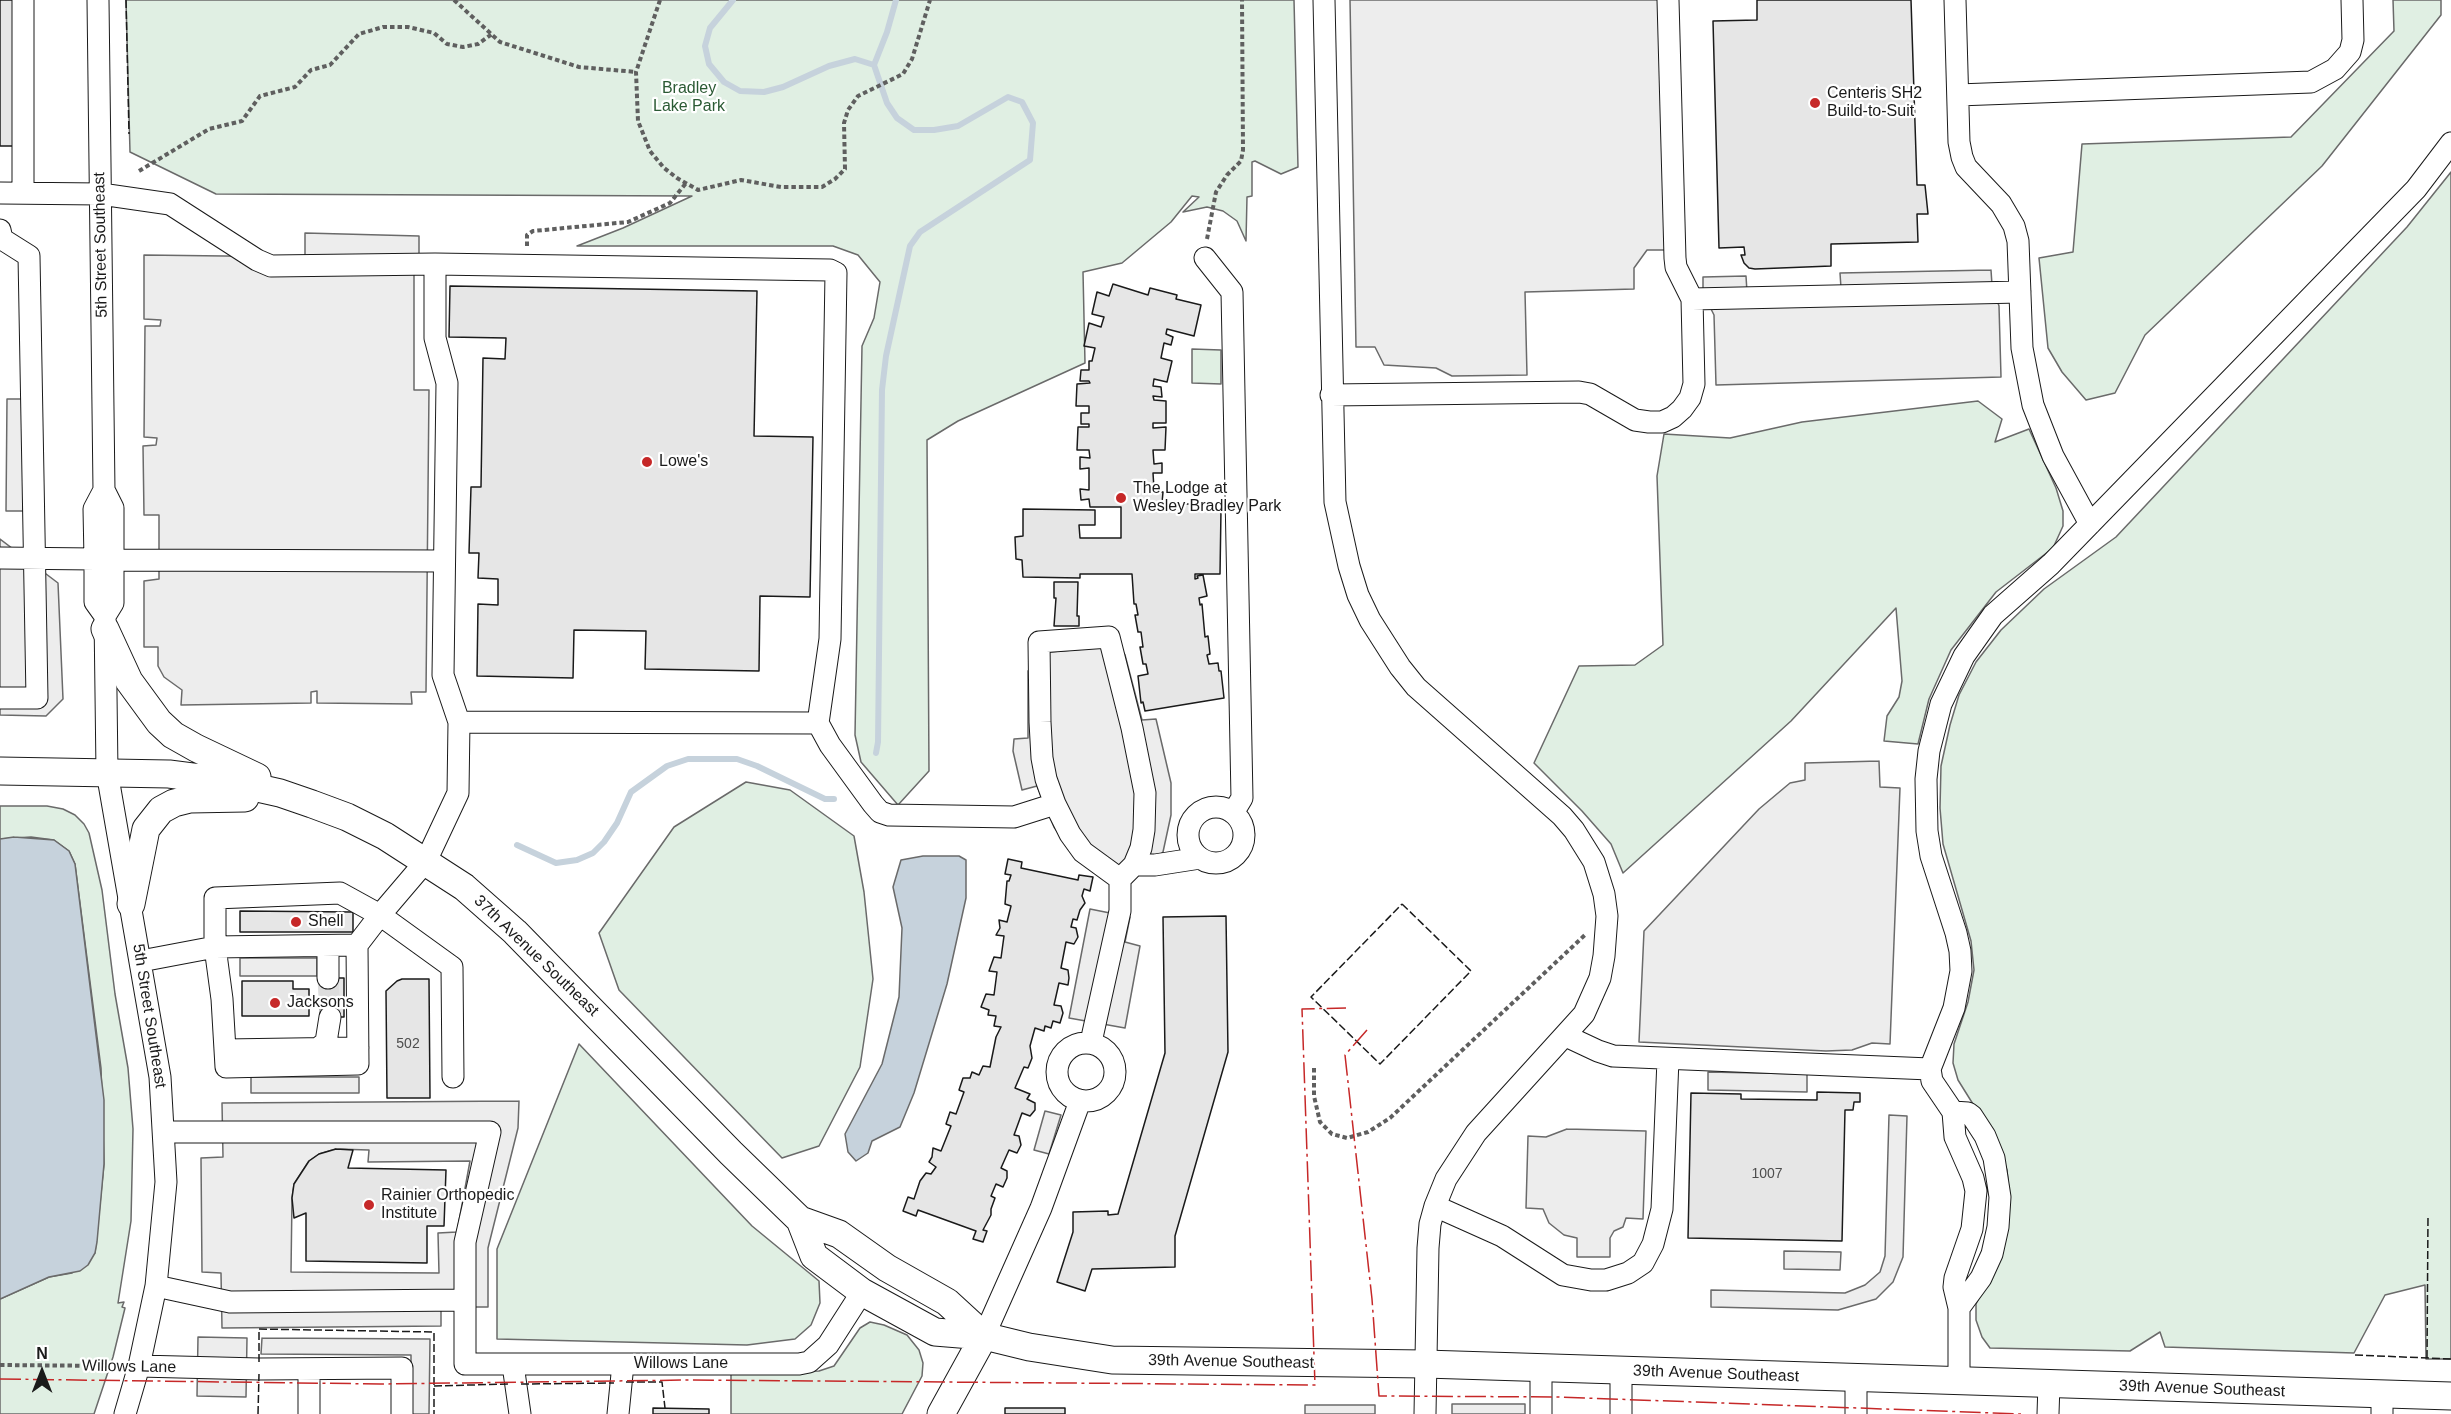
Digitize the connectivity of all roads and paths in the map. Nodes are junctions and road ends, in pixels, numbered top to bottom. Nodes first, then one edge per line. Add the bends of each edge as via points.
1 (23, 0) edge
2 (98, 0) edge
3 (454, 0) edge
4 (660, 0) edge
5 (930, 0) edge
6 (1242, 0) edge
7 (1324, 0) edge
8 (1668, 0) edge
9 (1955, 0) edge
10 (2352, 0) edge
11 (492, 34) junction
12 (636, 72) junction
13 (1958, 94) junction
14 (2451, 142) edge
15 (139, 171) dead end
16 (686, 183) junction
17 (0, 193) edge
18 (23, 193) junction
19 (101, 194) junction
20 (0, 230) edge
21 (1205, 258) joint
22 (435, 264) junction
23 (526, 265) junction
24 (2020, 292) junction
25 (1692, 299) junction
26 (1331, 395) junction
27 (2090, 524) junction
28 (0, 558) edge
29 (36, 558) junction
30 (104, 559) junction
31 (444, 561) junction
32 (105, 622) junction
33 (0, 698) edge
34 (459, 722) junction
35 (818, 723) junction
36 (0, 771) edge
37 (107, 772) junction
38 (312, 804) junction
39 (1055, 804) junction
40 (1233, 813) junction
41 (1200, 858) junction
42 (426, 861) junction
43 (1127, 872) junction
44 (131, 904) junction
45 (380, 915) junction
46 (1607, 916) junction
47 (357, 945) junction
48 (215, 946) junction
49 (328, 946) junction
50 (141, 961) junction
51 (328, 978) tunnel mouth
52 (330, 1017) tunnel mouth
53 (1566, 1036) junction
54 (1092, 1042) junction
55 (358, 1048) junction
56 (317, 1049) junction
57 (225, 1050) junction
58 (1668, 1059) junction
59 (1314, 1068) dead end
60 (1930, 1069) junction
61 (453, 1077) dead end
62 (1080, 1101) junction
63 (164, 1132) junction
64 (1436, 1206) junction
65 (800, 1220) junction
66 (887, 1268) joint
67 (156, 1286) junction
68 (862, 1292) junction
69 (465, 1300) junction
70 (984, 1336) junction
71 (623, 1364) junction
72 (1425, 1364) junction
73 (0, 1365) edge
74 (513, 1365) junction
75 (139, 1366) junction
76 (1541, 1368) junction
77 (309, 1369) junction
78 (1621, 1371) junction
79 (1856, 1378) junction
80 (1959, 1380) junction
81 (2049, 1384) junction
82 (2451, 1396) edge
83 (2382, 1404) edge
84 (125, 1414) edge
85 (309, 1414) edge
86 (402, 1414) edge
87 (520, 1414) edge
88 (618, 1414) edge
89 (941, 1414) edge
90 (1425, 1414) edge
91 (1541, 1414) edge
92 (1621, 1414) edge
93 (1856, 1414) edge
94 (2048, 1414) edge

1 - 18 street
2 - 19 street, 5th Street Southeast
3 - 11 path
4 - 12 path
5 - 16 path via 912,59 903,74 858,96 846,117 845,169 835,179 822,187 781,187 741,180 698,190
6 - 21 path via 1244,150 1241,161 1216,192
7 - 26 street
8 - 25 street via 1675,258
9 - 13 street
10 - 13 street via 2350,52 2334,69 2311,82
11 - 12 path via 500,42 579,67
11 - 15 path via 478,44 463,47 447,44 434,33 408,27 383,27 359,34 330,65 311,70 295,87 260,96 242,121 209,129
12 - 16 path via 638,121 650,151 664,168
13 - 24 street via 1959,142 1966,167 2001,204 2014,226
14 - 27 street via 2416,189
16 - 23 path via 670,203 628,222 533,231 527,235
17 - 18 street
18 - 19 street
19 - 22 street via 170,204 271,266
19 - 30 street, 5th Street Southeast via 104,490 112,508
20 - 29 street via 2,239 29,256
21 - 40 street via 1232,292 1242,798
22 - 23 street
22 - 31 street via 435,338 447,383
23 - 35 street via 836,273 830,639
24 - 25 street
24 - 27 street via 2022,348 2033,405 2053,456
25 - 26 street via 1694,384 1682,409 1662,422 1635,420 1590,394 1579,392
26 - 46 street via 1336,512 1358,595 1370,620 1416,687 1574,830 1594,862
27 - 60 street via 1993,615 1978,634 1950,683 1935,725 1926,779 1927,831 1956,933 1961,971 1953,1008
28 - 29 street
29 - 30 street
29 - 33 street via 37,698
30 - 31 street
30 - 32 street, 5th Street Southeast via 113,603
31 - 34 street via 443,675
32 - 37 street, 5th Street Southeast
32 - 38 main road via 129,681 173,735
34 - 35 street
34 - 42 street via 458,793
35 - 39 street via 880,812 1014,816
36 - 37 main road, 37th Avenue Southeast
37 - 38 main road, 37th Avenue Southeast via 196,776 280,793
37 - 44 street, 5th Street Southeast
38 - 42 main road, 37th Avenue Southeast via 347,817
38 - 44 main road via 230,797 174,803 161,810 146,829
39 - 43 street via 1083,852
39 - 43 street via 1042,758 1039,642 1109,637 1145,793 1141,848
40 - 41 street via 1244,837 1237,854 1214,863
40 - 41 street via 1208,808 1193,819 1189,844
41 - 43 street
42 - 45 street
42 - 65 main road, 37th Avenue Southeast via 464,887 515,932
43 - 54 street
44 - 50 street, 5th Street Southeast
45 - 47 street
45 - 48 street via 340,893 215,898
45 - 61 street via 452,967
46 - 53 street via 1600,978 1584,1014
46 - 59 path via 1390,1118 1368,1132 1347,1137 1332,1134 1320,1122 1314,1096
47 - 49 street
47 - 55 street
48 - 49 street
48 - 50 street
48 - 57 street
49 - 51 street
50 - 63 street, 5th Street Southeast via 160,1077
52 - 56 street via 326,1042
53 - 58 street via 1613,1056
53 - 64 street via 1476,1133 1452,1169
54 - 62 street via 1072,1046 1058,1061 1058,1081 1063,1090
54 - 62 street via 1113,1059 1115,1077 1112,1086 1098,1099
55 - 56 street
55 - 57 street via 358,1064 226,1067
56 - 57 street
58 - 60 street
58 - 64 street via 1662,1209 1653,1244 1643,1263 1628,1273 1606,1280 1563,1275 1502,1236
60 - 80 street via 1932,1081 1953,1112 1968,1113 1985,1136 1994,1158 2000,1197 1992,1254 1981,1278 1959,1308
62 - 70 street via 1041,1208
63 - 67 street, 5th Street Southeast via 166,1182
63 - 69 street via 490,1132 465,1242
64 - 72 street via 1428,1248
65 - 66 main road, 37th Avenue Southeast via 839,1234
65 - 68 main road, 37th Avenue Southeast via 814,1256
66 - 70 main road, 39th Avenue Southeast via 947,1302
67 - 69 street via 230,1302
67 - 75 street, 5th Street Southeast
68 - 70 main road, 39th Avenue Southeast via 935,1332
68 - 71 street, Willows Lane via 828,1345 809,1362
69 - 74 street, Willows Lane via 465,1364
70 - 72 main road, 39th Avenue Southeast via 1112,1360
70 - 89 main road
71 - 74 street, Willows Lane
71 - 88 street
72 - 76 main road, 39th Avenue Southeast
72 - 90 street
73 - 75 path, Willows Lane
74 - 87 street
75 - 77 street, Willows Lane
75 - 84 street, 5th Street Southeast
76 - 78 main road, 39th Avenue Southeast
76 - 91 street
77 - 85 street
77 - 86 street, Willows Lane via 402,1368
78 - 79 main road, 39th Avenue Southeast
78 - 92 street
79 - 80 main road, 39th Avenue Southeast
79 - 93 street
80 - 81 main road, 39th Avenue Southeast
81 - 83 main road, 39th Avenue Southeast
81 - 94 street
82 - 83 main road, 39th Avenue Southeast

